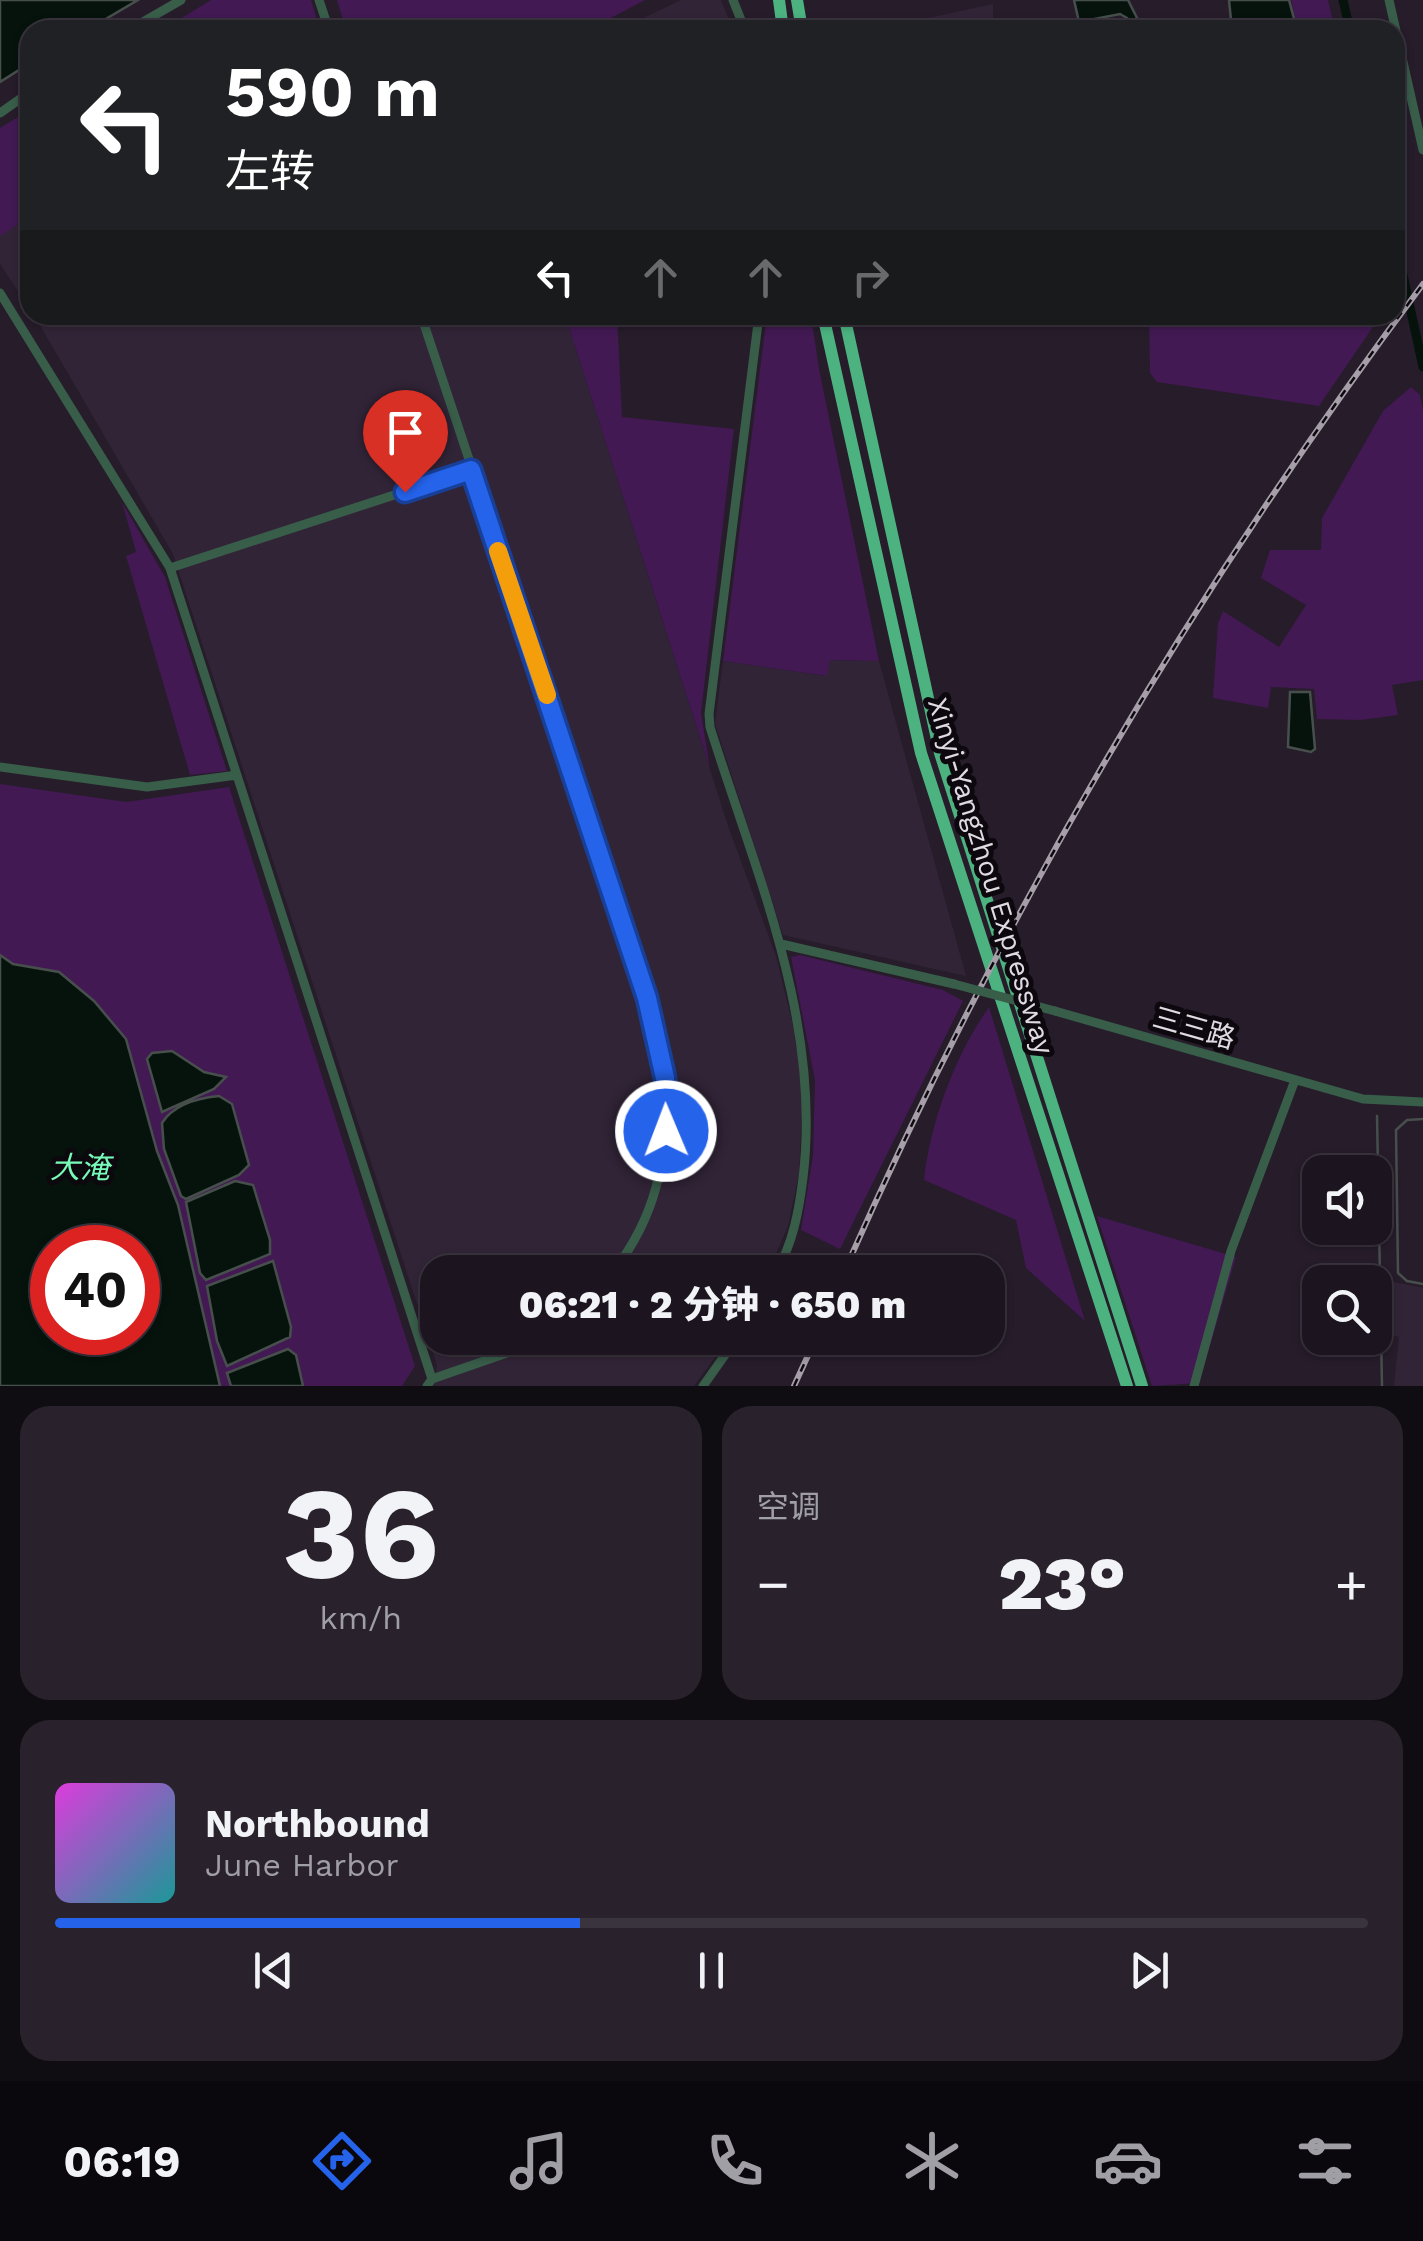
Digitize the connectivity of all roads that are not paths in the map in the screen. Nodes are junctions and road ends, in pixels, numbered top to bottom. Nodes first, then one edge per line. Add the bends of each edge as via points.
1 (182, 0) edge
2 (147, 20) edge
3 (1405, 71) edge
4 (1423, 150) edge
5 (0, 293) edge
6 (424, 325) edge
7 (758, 325) edge
8 (824, 325) edge
9 (846, 325) edge
10 (471, 470) junction
11 (170, 568) junction
12 (0, 767) edge
13 (237, 775) junction
14 (781, 944) junction
15 (1295, 1080) junction
16 (1423, 1102) edge
17 (623, 1255) edge
18 (782, 1255) edge
19 (502, 1355) edge
20 (725, 1355) edge
21 (430, 1382) edge
22 (703, 1386) edge
23 (1127, 1386) edge
24 (1142, 1386) edge
25 (1194, 1386) edge

1 - 2 street
3 - 4 street
5 - 11 street
6 - 10 street
7 - 14 street via 709,714
8 - 23 highway, Xinyi-Yangzhou Expressway via 922,753
9 - 24 highway, Xinyi-Yangzhou Expressway via 940,753
10 - 11 street
10 - 17 street via 625,929 665,1078 659,1174
11 - 13 street
12 - 13 street via 147,787
13 - 21 street
14 - 15 street, 三三路, bridge via 954,984
14 - 18 street via 807,1080 799,1206
15 - 16 street, 三三路 via 1362,1099
15 - 25 street via 1231,1251
19 - 21 street
20 - 22 street

